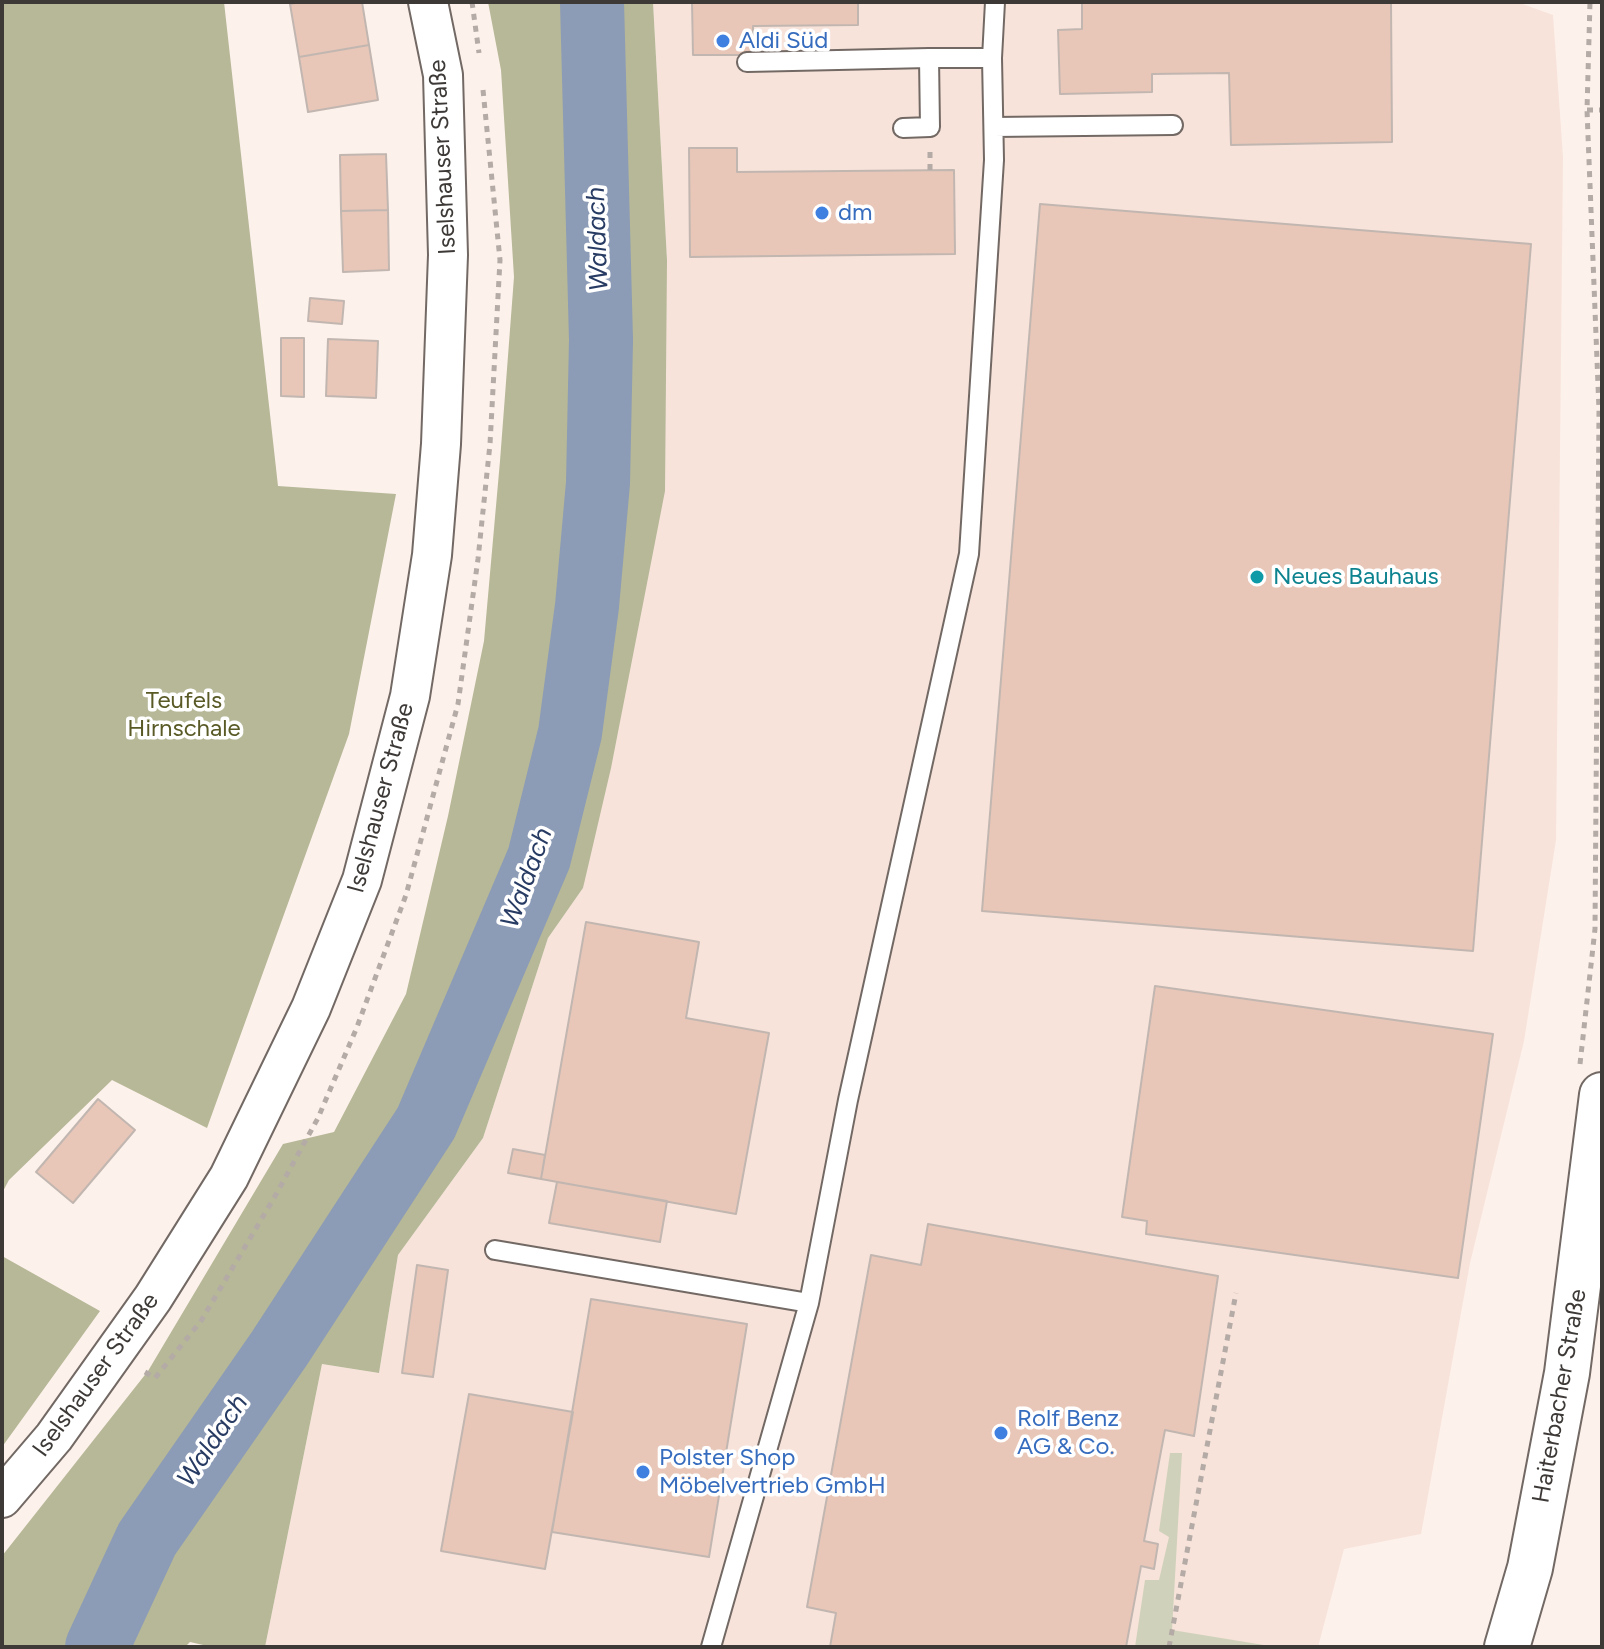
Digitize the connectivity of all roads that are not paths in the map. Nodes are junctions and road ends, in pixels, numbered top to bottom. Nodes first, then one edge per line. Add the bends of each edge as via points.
1 (428, 2) edge
2 (995, 2) edge
3 (929, 58) junction
4 (992, 58) junction
5 (747, 62) dead end
6 (1173, 125) dead end
7 (994, 127) junction
8 (903, 128) dead end
9 (1591, 1081) edge
10 (495, 1250) dead end
11 (809, 1303) junction
12 (2, 1498) edge
13 (707, 1642) edge
14 (1507, 1647) edge

1 - 12 street, Iselshauser Straße via 443,75 447,225 441,444 432,555 410,696 362,880 311,1008 229,1177 153,1298 54,1437
2 - 4 lane
3 - 4 lane
3 - 5 lane
3 - 8 lane via 930,127
4 - 7 lane
6 - 7 lane
7 - 11 lane via 969,554 848,1100
9 - 14 main road, Haiterbacher Straße via 1567,1373 1530,1568
10 - 11 lane
11 - 13 lane

